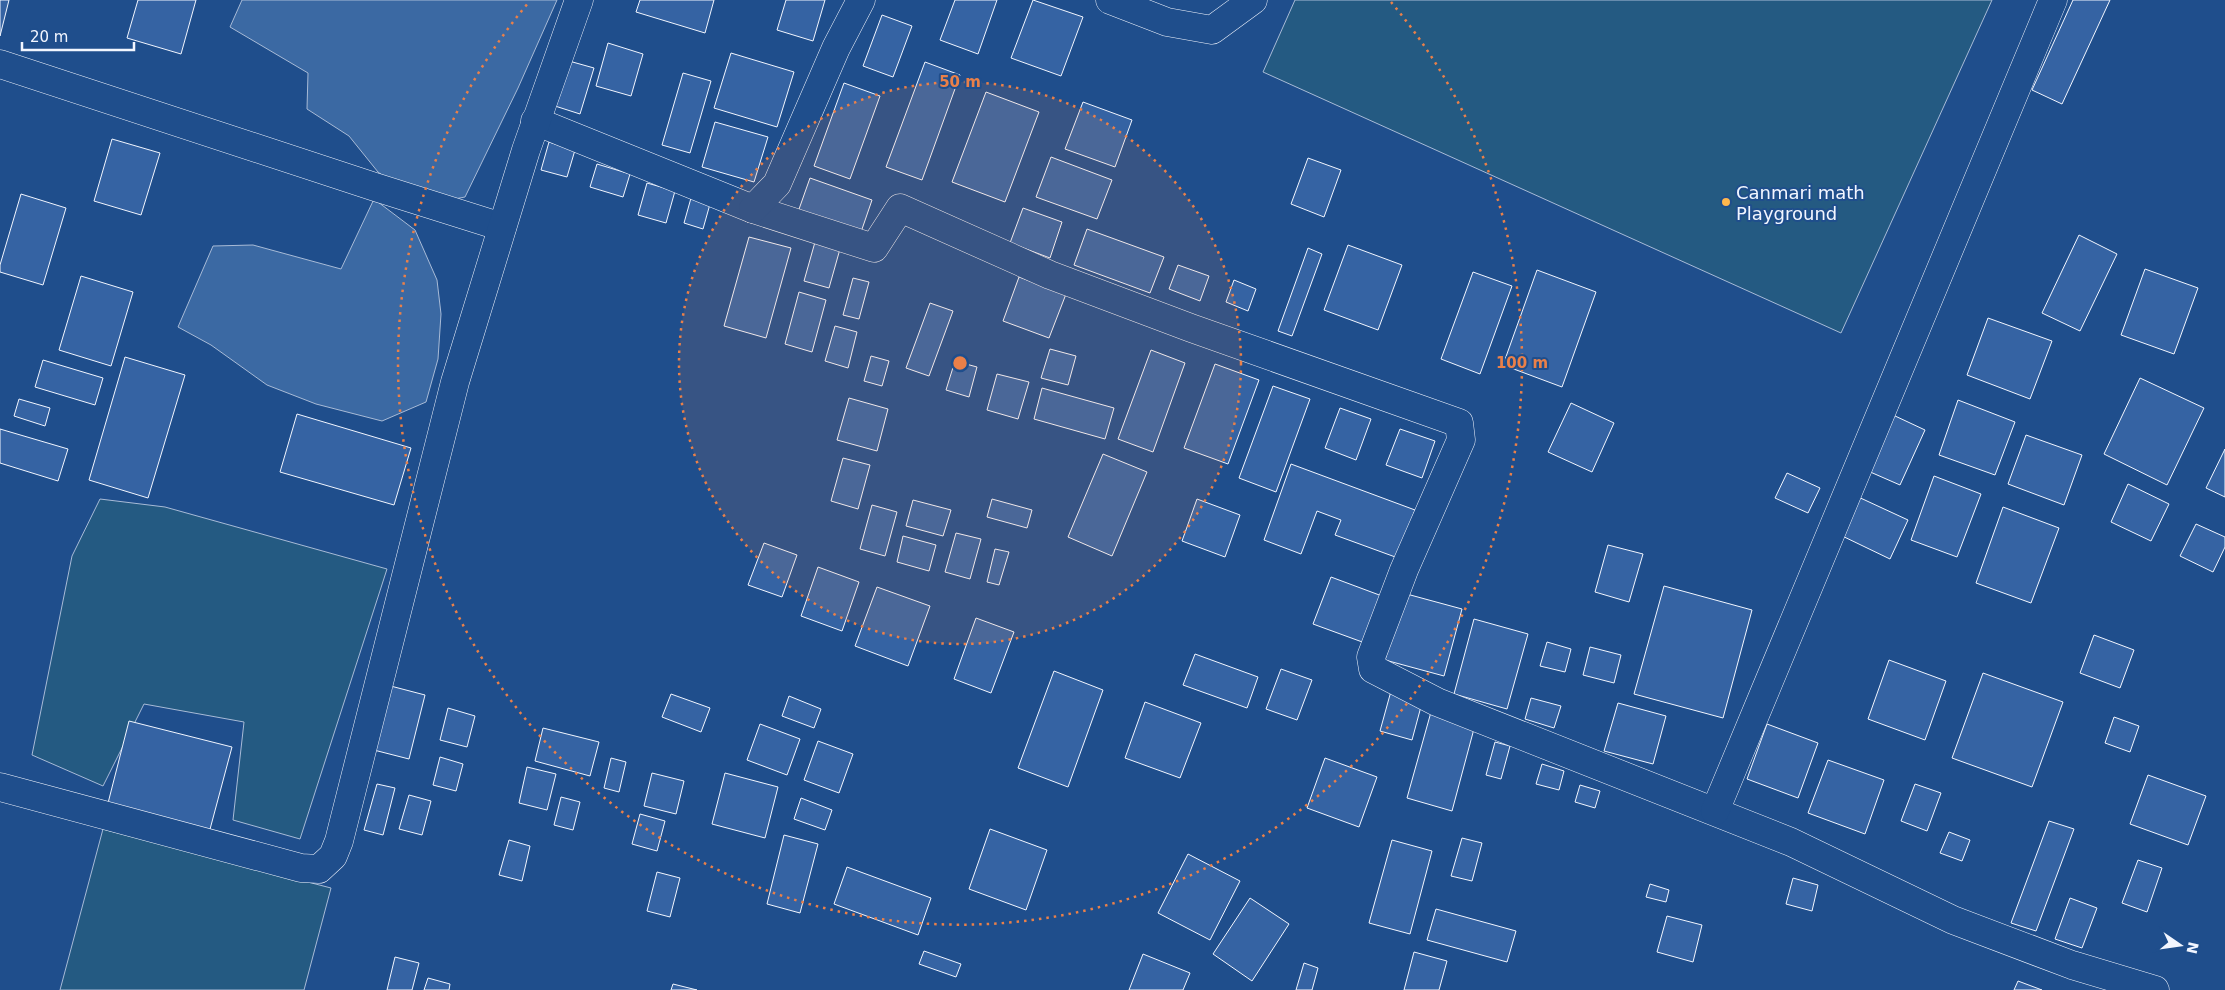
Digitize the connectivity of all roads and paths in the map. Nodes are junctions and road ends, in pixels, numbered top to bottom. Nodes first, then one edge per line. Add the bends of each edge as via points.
1 (579, 0) edge
2 (861, 0) edge
3 (1110, 0) edge
4 (1253, 0) edge
5 (2053, 0) edge
6 (0, 64) edge
7 (535, 121) junction
8 (753, 208) junction
9 (502, 226) junction
10 (0, 787) edge
11 (1715, 811) junction
12 (2155, 990) edge

1 - 7 street
2 - 8 street via 836,48 777,184
3 - 4 street via 1167,22 1212,30
5 - 11 street
6 - 9 street
7 - 8 street
7 - 9 street
8 - 11 street via 874,248 900,208 1068,282 1459,423 1461,440 1404,570 1371,657 1373,669 1436,702
9 - 10 street via 455,382 333,856 319,869 301,868
11 - 12 street via 1790,842 1953,920 2072,965

